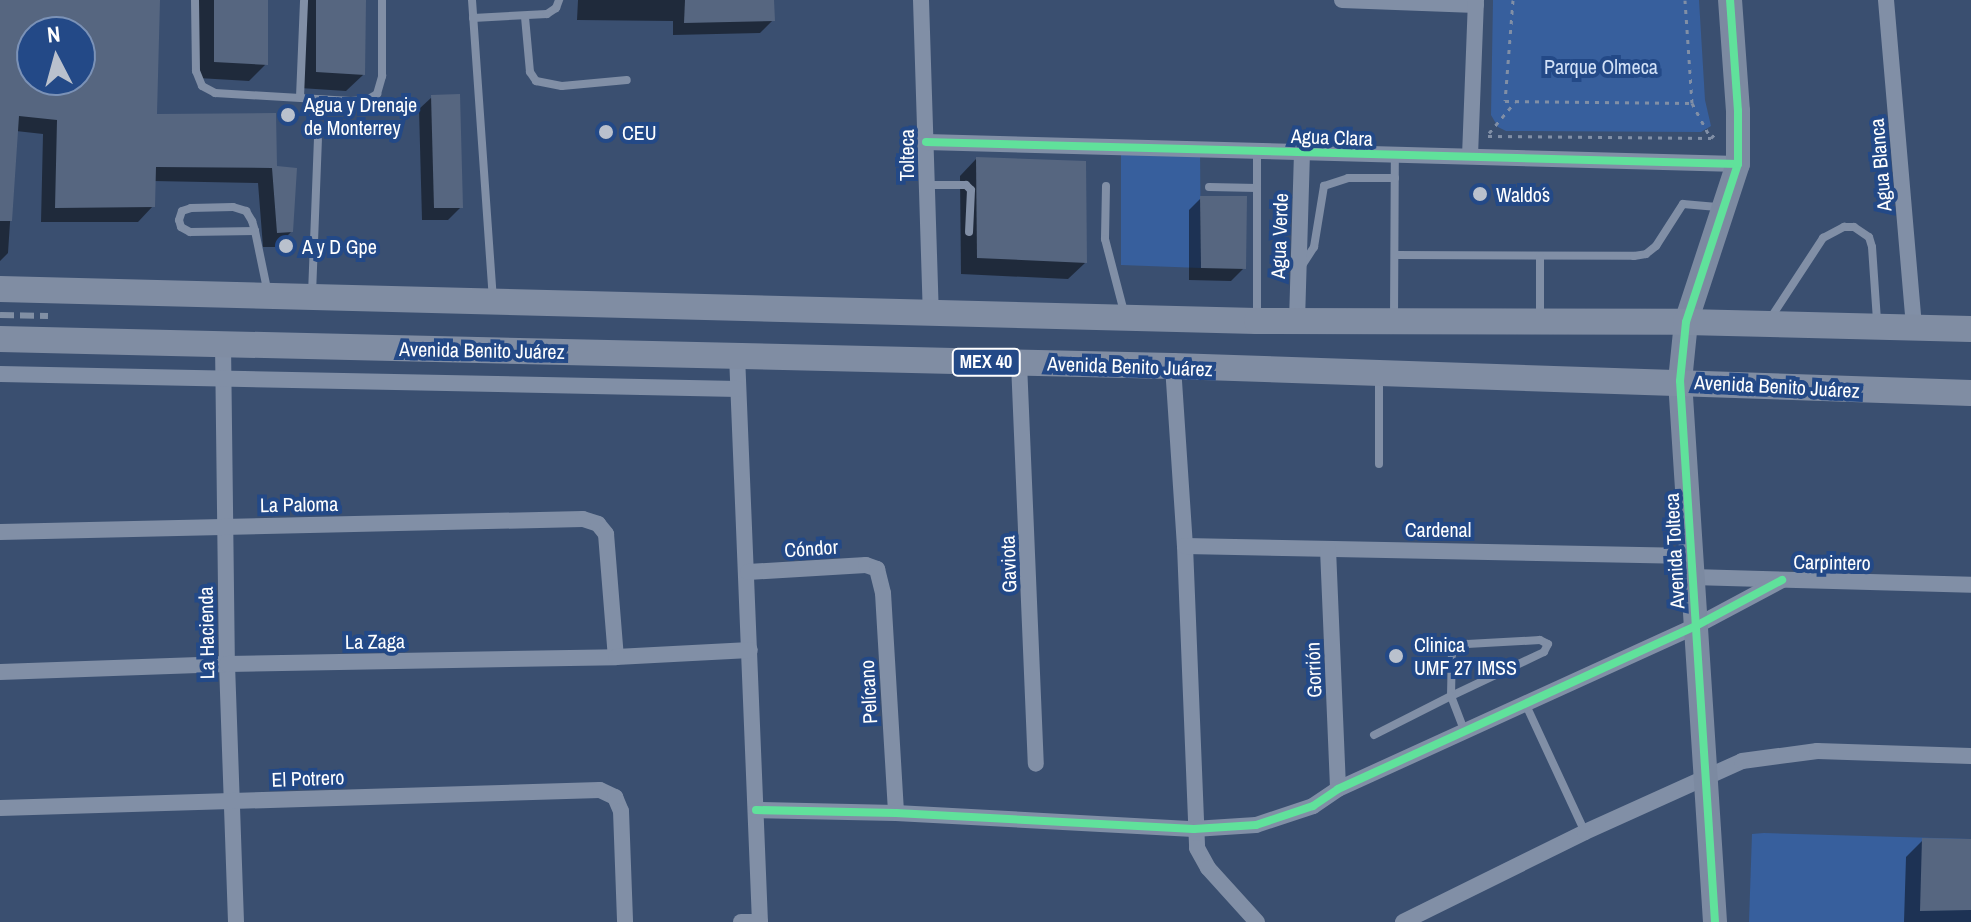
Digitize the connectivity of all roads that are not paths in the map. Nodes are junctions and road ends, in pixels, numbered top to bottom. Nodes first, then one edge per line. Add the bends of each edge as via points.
1 (195, 0) edge
2 (304, 0) edge
3 (382, 0) edge
4 (472, 0) edge
5 (559, 0) edge
6 (921, 0) edge
7 (1342, 0) edge
8 (1730, 0) edge
9 (1886, 0) edge
10 (1476, 3) edge
11 (525, 17) junction
12 (473, 18) junction
13 (627, 80) dead end
14 (300, 97) junction
15 (318, 140) dead end
16 (926, 142) junction
17 (1257, 150) junction
18 (1302, 151) junction
19 (1395, 155) junction
20 (1470, 156) junction
21 (1738, 164) junction
22 (1395, 178) junction
23 (925, 185) junction
24 (1106, 186) dead end
25 (1209, 187) dead end
26 (1257, 188) junction
27 (1726, 208) junction
28 (255, 231) junction
29 (969, 232) dead end
30 (1395, 255) junction
31 (1540, 256) junction
32 (1299, 270) junction
33 (0, 277) edge
34 (0, 289) edge
35 (76, 291) junction
36 (269, 296) junction
37 (0, 298) edge
38 (312, 298) junction
39 (493, 304) junction
40 (931, 310) junction
41 (1125, 316) junction
42 (1257, 321) junction
43 (1297, 321) junction
44 (1540, 322) junction
45 (1686, 322) junction
46 (1394, 323) junction
47 (1766, 325) junction
48 (1877, 326) junction
49 (1914, 327) junction
50 (1971, 329) edge
51 (0, 339) edge
52 (103, 341) junction
53 (223, 344) junction
54 (737, 355) junction
55 (0, 356) edge
56 (1019, 363) junction
57 (1173, 366) junction
58 (0, 374) edge
59 (1379, 374) junction
60 (223, 380) junction
61 (1680, 381) junction
62 (738, 389) junction
63 (1971, 393) edge
64 (1379, 464) dead end
65 (224, 525) junction
66 (0, 532) edge
67 (1185, 546) junction
68 (1328, 549) junction
69 (1692, 567) junction
70 (877, 569) joint
71 (748, 572) junction
72 (1782, 580) junction
73 (1971, 585) edge
74 (1694, 627) junction
75 (750, 650) junction
76 (616, 657) junction
77 (227, 664) junction
78 (0, 672) edge
79 (1451, 696) junction
80 (1525, 702) junction
81 (1464, 730) junction
82 (1374, 735) dead end
83 (1971, 756) edge
84 (1036, 764) dead end
85 (1704, 777) junction
86 (1338, 789) junction
87 (231, 801) junction
88 (0, 808) edge
89 (756, 810) junction
90 (896, 813) junction
91 (1194, 829) junction
92 (1585, 832) junction
93 (236, 922) edge
94 (625, 922) edge
95 (741, 922) edge
96 (760, 922) edge
97 (1257, 922) edge
98 (1403, 922) edge
99 (1715, 922) edge

1 - 14 lane via 196,71 202,86 215,93
2 - 14 lane
3 - 14 lane via 382,76 377,94 351,101
4 - 12 lane
5 - 11 lane via 547,14
6 - 16 street, Tolteca
7 - 10 street
8 - 21 street, Avenida Tolteca
9 - 49 street, Agua Blanca
10 - 20 street
11 - 12 lane
11 - 13 lane via 530,72 536,81 562,86
12 - 39 lane
15 - 38 lane
16 - 17 street, Agua Clara
16 - 23 street, Tolteca
17 - 18 street, Agua Clara
17 - 26 lane
18 - 19 street, Agua Clara
18 - 32 street, Agua Verde
19 - 20 street, Agua Clara
19 - 22 lane
20 - 21 street, Agua Clara
21 - 27 street, Avenida Tolteca
22 - 30 lane
22 - 32 lane via 1348,178 1324,186 1314,247
23 - 29 lane via 966,185 971,190
23 - 40 street, Tolteca
24 - 41 lane via 1105,239
25 - 26 lane
26 - 42 lane
27 - 31 lane via 1683,204 1646,254
27 - 45 street, Avenida Tolteca
28 - 28 lane via 246,211 233,207 191,208 182,211 179,220 190,232
28 - 36 lane
30 - 31 lane
30 - 46 lane
31 - 44 lane
32 - 43 street, Agua Verde
33 - 35 main road
34 - 35 main road
35 - 36 main road
35 - 37 main road
36 - 38 main road
38 - 39 main road
39 - 40 main road
40 - 41 main road
41 - 42 main road
42 - 43 main road
43 - 46 main road
44 - 45 main road
44 - 46 main road
45 - 47 main road
45 - 61 street, Avenida Tolteca
47 - 48 main road
47 - 48 lane via 1823,238 1854,227 1869,237 1872,247
48 - 49 main road
49 - 50 main road
51 - 52 main road, Avenida Benito Juárez / MEX 40
52 - 53 main road, Avenida Benito Juárez / MEX 40
52 - 55 main road
53 - 54 main road, Avenida Benito Juárez / MEX 40
53 - 60 street, La Hacienda
54 - 56 main road, Avenida Benito Juárez / MEX 40
54 - 62 street
56 - 57 main road, Avenida Benito Juárez / MEX 40
56 - 84 street, Gaviota
57 - 59 main road, Avenida Benito Juárez / MEX 40
57 - 67 street
58 - 60 street
59 - 61 main road, Avenida Benito Juárez / MEX 40
59 - 64 lane
60 - 62 street
60 - 65 street, La Hacienda
61 - 63 main road, Avenida Benito Juárez / MEX 40
61 - 69 street, Avenida Tolteca
62 - 71 street
65 - 66 street, La Paloma
65 - 76 street, La Paloma via 583,519 598,524 609,550
65 - 77 street, La Hacienda
67 - 68 street, Cardenal
67 - 91 street
68 - 69 street, Cardenal via 1470,549
68 - 86 street, Gorrión
69 - 72 street, Carpintero
69 - 74 street, Avenida Tolteca
70 - 71 street, Cóndor via 866,565
70 - 90 street, Pelícano via 883,593
71 - 75 street
72 - 73 street, Carpintero
72 - 74 street
74 - 80 street
74 - 85 street, Avenida Tolteca
75 - 76 street, La Zaga
75 - 89 street
76 - 77 street, La Zaga
77 - 78 street, La Zaga
77 - 87 street, La Hacienda
79 - 79 lane via 1450,656 1458,646 1540,640 1548,644 1544,652
79 - 81 lane
79 - 82 lane
80 - 81 street
80 - 92 lane
81 - 86 street
83 - 85 street via 1778,753
85 - 92 street
85 - 99 street, Avenida Tolteca
86 - 91 street via 1285,818
87 - 88 street, El Potrero
87 - 93 street, La Hacienda
87 - 94 street, El Potrero via 600,790 615,797 621,811
89 - 90 street
89 - 96 street
90 - 91 street
91 - 97 street via 1208,868
92 - 98 street
95 - 96 street

